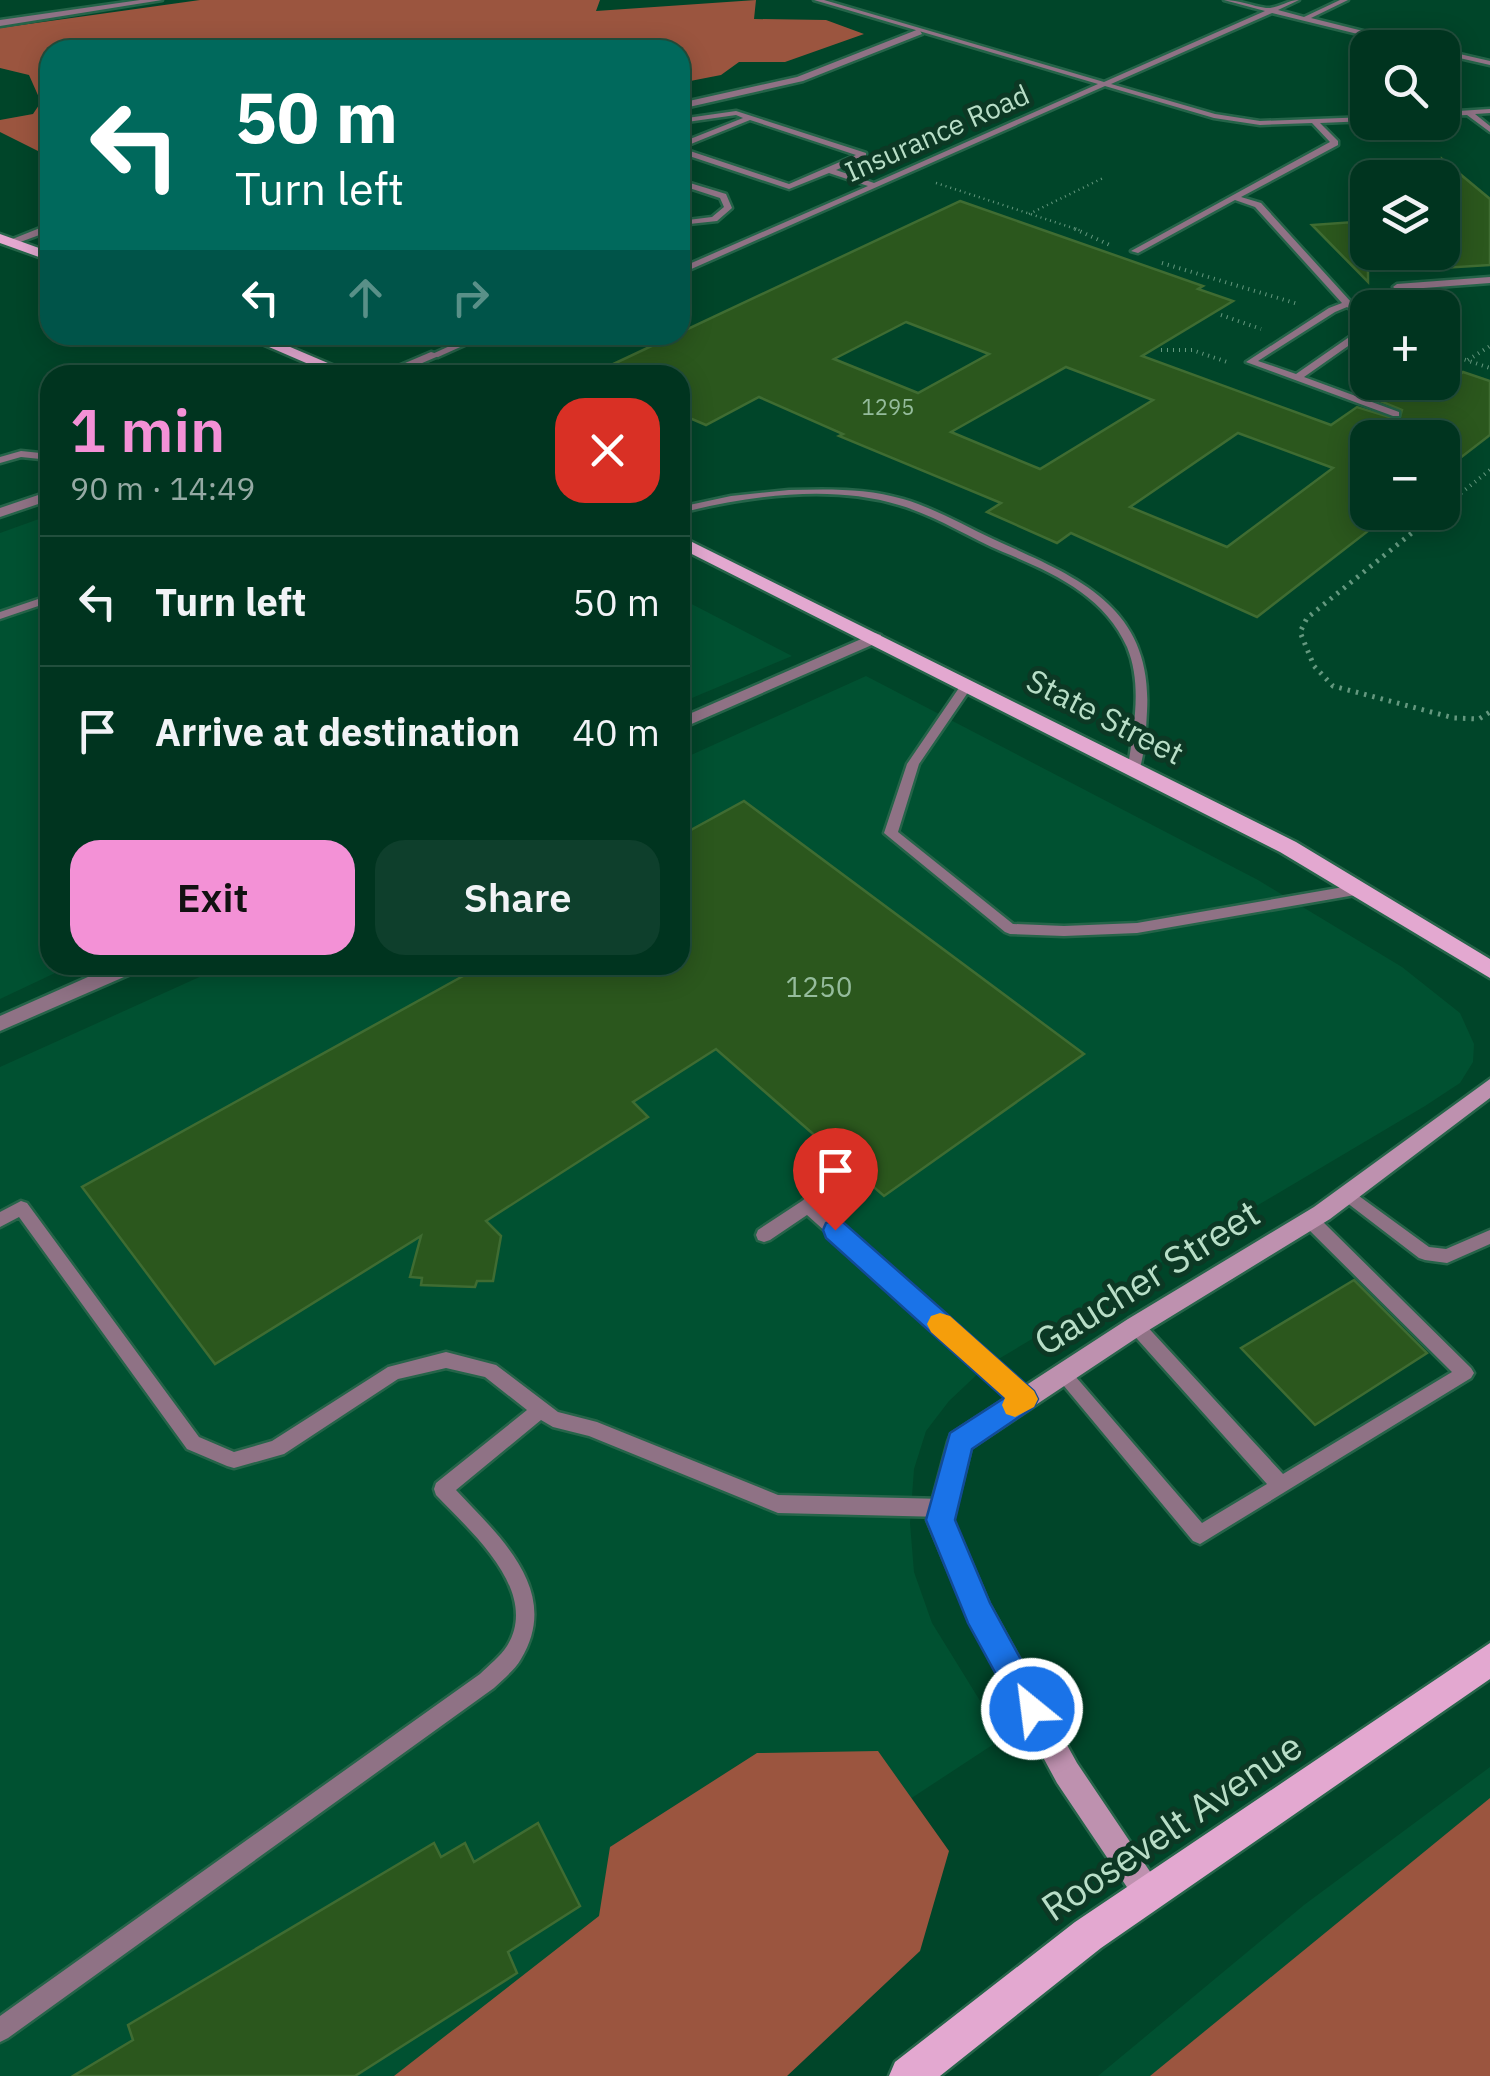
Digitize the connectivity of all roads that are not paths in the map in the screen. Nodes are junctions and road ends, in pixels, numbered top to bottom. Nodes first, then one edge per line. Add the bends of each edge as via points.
1 (147, 0) edge
2 (158, 0) edge
3 (817, 0) edge
4 (1227, 0) edge
5 (1263, 0) edge
6 (1296, 0) edge
7 (1345, 0) edge
8 (1284, 5) junction
9 (1270, 11) junction
10 (1304, 18) junction
11 (0, 22) edge
12 (1352, 30) edge
13 (919, 32) junction
14 (1460, 56) edge
15 (1490, 63) edge
16 (1108, 86) junction
17 (690, 104) edge
18 (1490, 111) edge
19 (1468, 112) junction
20 (1460, 113) edge
21 (690, 118) edge
22 (749, 118) junction
23 (1350, 120) edge
24 (1315, 122) junction
25 (1490, 130) edge
26 (690, 144) edge
27 (690, 152) edge
28 (829, 170) junction
29 (690, 185) edge
30 (877, 186) junction
31 (1235, 198) junction
32 (690, 222) edge
33 (40, 230) edge
34 (4, 242) edge
35 (1135, 251) dead end
36 (40, 254) edge
37 (690, 267) edge
38 (1490, 280) edge
39 (1397, 287) dead end
40 (1348, 304) joint
41 (1350, 340) edge
42 (274, 345) edge
43 (458, 345) edge
44 (435, 355) joint
45 (323, 365) edge
46 (409, 365) edge
47 (1297, 378) junction
48 (1396, 414) dead end
49 (40, 455) edge
50 (0, 460) edge
51 (40, 499) edge
52 (690, 507) edge
53 (0, 513) edge
54 (690, 546) edge
55 (40, 602) edge
56 (0, 616) edge
57 (874, 638) junction
58 (968, 685) junction
59 (690, 720) edge
60 (1134, 768) junction
61 (1362, 888) junction
62 (1490, 970) edge
63 (111, 975) edge
64 (0, 1024) edge
65 (1490, 1087) edge
66 (841, 1178) dead end
67 (1348, 1194) junction
68 (808, 1206) junction
69 (0, 1220) edge
70 (1310, 1220) junction
71 (764, 1235) dead end
72 (1490, 1236) edge
73 (1136, 1326) junction
74 (1063, 1374) junction
75 (1025, 1399) junction
76 (540, 1410) junction
77 (1281, 1486) junction
78 (944, 1508) junction
79 (1490, 1660) edge
80 (1147, 1892) junction
81 (0, 2030) edge
82 (909, 2076) edge

1 - 2 street
1 - 11 street
3 - 13 lane
4 - 9 lane
5 - 8 lane
6 - 8 lane, Insurance Road
7 - 10 lane
8 - 9 lane, Insurance Road
9 - 10 lane
9 - 16 lane, Insurance Road
10 - 12 lane
13 - 16 lane
13 - 17 street via 800,78
14 - 15 lane
16 - 24 lane via 1238,120
16 - 30 lane, Insurance Road
18 - 19 lane
19 - 20 lane
19 - 25 lane
21 - 22 lane via 727,112
22 - 26 lane
22 - 28 lane via 863,155
23 - 24 lane
24 - 31 lane via 1335,144
27 - 28 lane via 789,188
28 - 30 lane
29 - 32 lane via 722,196 728,208
30 - 37 lane, Insurance Road
31 - 35 lane
31 - 40 lane via 1258,206
33 - 34 street
34 - 36 main road
38 - 39 lane
40 - 47 lane via 1251,362
41 - 47 lane
42 - 45 main road
43 - 44 lane
44 - 46 street
47 - 48 lane
49 - 50 lane
51 - 53 street
52 - 60 lane via 808,491 899,501 1092,592 1127,635 1144,685
54 - 57 main road, State Street
55 - 56 lane
57 - 58 main road, State Street
57 - 59 street
58 - 60 main road, State Street
58 - 61 lane via 913,764 891,833 1010,929 1136,928
60 - 61 main road, State Street
61 - 62 main road, State Street
63 - 64 street
65 - 67 main road, Gaucher Street
66 - 68 lane
67 - 70 main road, Gaucher Street
67 - 72 lane via 1424,1253 1447,1256
68 - 71 lane
68 - 75 lane
69 - 76 lane via 21,1208 193,1443 234,1460 277,1448 394,1372 446,1360 490,1370
70 - 73 main road, Gaucher Street
70 - 77 lane via 1465,1372
73 - 74 main road, Gaucher Street
73 - 77 lane
74 - 75 main road, Gaucher Street
74 - 77 lane via 1200,1535
75 - 78 main road, Gaucher Street via 960,1442
76 - 78 lane via 778,1504
76 - 81 lane via 443,1489 518,1575 528,1608 516,1650 487,1681
78 - 80 main road, Gaucher Street via 940,1520 979,1613 1068,1773
79 - 80 main road, Roosevelt Avenue
80 - 82 main road, Roosevelt Avenue

